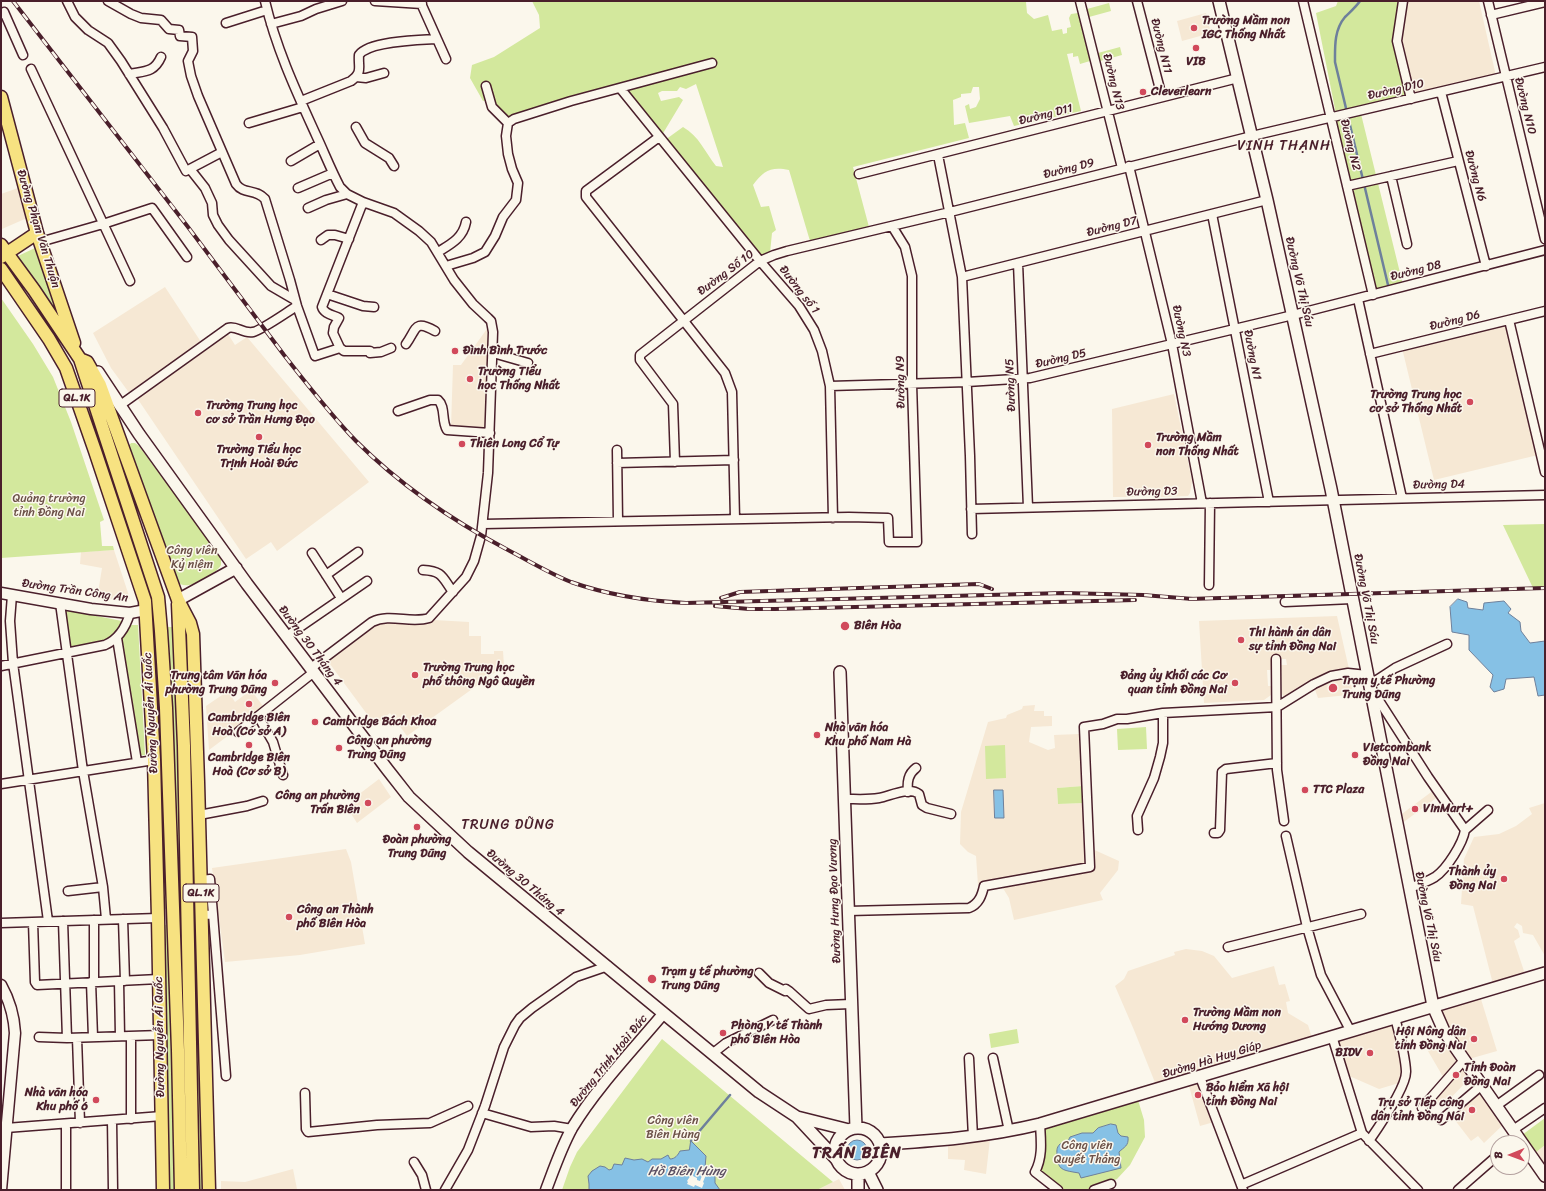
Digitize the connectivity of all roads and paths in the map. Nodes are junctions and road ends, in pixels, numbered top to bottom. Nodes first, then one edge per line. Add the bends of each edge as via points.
1 (67, 1) edge
2 (108, 1) edge
3 (265, 1) edge
4 (342, 1) edge
5 (375, 1) edge
6 (1080, 1) edge
7 (1137, 1) edge
8 (1219, 1) edge
9 (1303, 1) edge
10 (1403, 1) edge
11 (1488, 1) edge
12 (1545, 2) edge
13 (421, 3) edge
14 (267, 10) junction
15 (1, 14) edge
16 (1491, 15) junction
17 (226, 23) dead end
18 (271, 24) junction
19 (437, 39) junction
20 (23, 55) dead end
21 (160, 57) dead end
22 (446, 60) dead end
23 (712, 63) dead end
24 (1545, 67) edge
25 (31, 69) dead end
26 (384, 73) dead end
27 (129, 74) junction
28 (1506, 76) junction
29 (356, 77) junction
30 (1238, 78) junction
31 (486, 86) dead end
32 (620, 88) junction
33 (1440, 92) junction
34 (1, 97) edge
35 (1162, 97) junction
36 (1411, 99) junction
37 (302, 104) junction
38 (1108, 111) junction
39 (1331, 118) junction
40 (249, 123) dead end
41 (508, 124) junction
42 (356, 127) dead end
43 (1252, 136) junction
44 (659, 137) junction
45 (320, 144) junction
46 (222, 152) junction
47 (938, 155) junction
48 (291, 161) dead end
49 (1458, 161) junction
50 (394, 166) dead end
51 (1126, 167) junction
52 (190, 169) junction
53 (333, 174) junction
54 (859, 174) dead end
55 (1390, 176) junction
56 (1347, 186) junction
57 (298, 188) dead end
58 (347, 194) junction
59 (1267, 200) junction
60 (363, 202) junction
61 (308, 208) dead end
62 (950, 212) junction
63 (1212, 214) junction
64 (466, 222) dead end
65 (103, 224) junction
66 (892, 226) junction
67 (1145, 230) junction
68 (38, 237) junction
69 (349, 239) junction
70 (1545, 239) edge
71 (321, 240) dead end
72 (1407, 244) dead end
73 (1545, 250) edge
74 (438, 252) junction
75 (2, 253) edge
76 (187, 257) dead end
77 (760, 261) junction
78 (1018, 263) junction
79 (446, 266) junction
80 (1486, 266) junction
81 (1, 269) edge
82 (962, 277) junction
83 (130, 281) dead end
84 (327, 294) junction
85 (1374, 294) junction
86 (1358, 299) junction
87 (296, 303) junction
88 (374, 308) dead end
89 (1545, 311) edge
90 (1293, 315) junction
91 (1509, 320) junction
92 (684, 321) junction
93 (1235, 329) junction
94 (435, 331) dead end
95 (406, 344) dead end
96 (1172, 344) junction
97 (340, 348) junction
98 (391, 348) dead end
99 (493, 353) junction
100 (1370, 354) junction
101 (84, 361) junction
102 (528, 362) dead end
103 (1023, 379) junction
104 (967, 382) junction
105 (912, 384) junction
106 (830, 386) junction
107 (115, 409) junction
108 (398, 411) dead end
109 (490, 432) junction
110 (617, 450) dead end
111 (734, 460) junction
112 (675, 462) junction
113 (617, 463) junction
114 (1545, 472) edge
115 (1545, 495) edge
116 (1402, 498) junction
117 (1333, 500) junction
118 (1269, 502) junction
119 (1206, 503) junction
120 (1028, 507) junction
121 (971, 509) junction
122 (833, 518) junction
123 (735, 519) junction
124 (618, 521) junction
125 (483, 524) junction
126 (972, 534) dead end
127 (358, 552) dead end
128 (312, 553) dead end
129 (236, 568) junction
130 (423, 570) dead end
131 (326, 575) junction
132 (367, 581) dead end
133 (1209, 585) dead end
134 (453, 592) junction
135 (1, 593) edge
136 (12, 596) junction
137 (341, 598) junction
138 (1352, 599) junction
139 (178, 600) junction
140 (1285, 602) dead end
141 (60, 603) junction
142 (160, 608) junction
143 (146, 610) junction
144 (130, 613) junction
145 (287, 636) junction
146 (117, 638) junction
147 (1447, 644) dead end
148 (66, 652) junction
149 (1276, 659) dead end
150 (13, 663) junction
151 (1, 666) edge
152 (313, 670) junction
153 (840, 672) dead end
154 (1368, 680) junction
155 (1277, 707) junction
156 (1163, 713) junction
157 (258, 716) junction
158 (238, 732) dead end
159 (154, 760) junction
160 (137, 762) junction
161 (1276, 763) junction
162 (916, 768) dead end
163 (83, 771) junction
164 (283, 775) dead end
165 (29, 779) junction
166 (1, 784) edge
167 (908, 792) junction
168 (845, 799) junction
169 (263, 801) dead end
170 (1488, 810) dead end
171 (951, 814) dead end
172 (199, 815) junction
173 (1284, 821) dead end
174 (1138, 830) dead end
175 (1465, 830) junction
176 (1214, 833) dead end
177 (1286, 836) dead end
178 (103, 888) junction
179 (1409, 888) junction
180 (68, 891) dead end
181 (848, 911) junction
182 (207, 914) junction
183 (1361, 914) dead end
184 (188, 916) junction
185 (172, 917) junction
186 (158, 918) junction
187 (106, 919) junction
188 (123, 919) junction
189 (94, 920) junction
190 (48, 921) junction
191 (63, 921) junction
192 (1, 922) edge
193 (33, 922) junction
194 (1307, 927) junction
195 (1228, 947) dead end
196 (608, 966) junction
197 (759, 973) dead end
198 (1545, 973) edge
199 (159, 979) junction
200 (122, 981) junction
201 (93, 982) junction
202 (66, 984) junction
203 (1, 985) edge
204 (852, 1004) junction
205 (1433, 1006) junction
206 (663, 1014) junction
207 (1395, 1017) junction
208 (773, 1020) dead end
209 (1350, 1030) junction
210 (161, 1035) junction
211 (120, 1036) junction
212 (131, 1036) junction
213 (1332, 1036) junction
214 (39, 1037) dead end
215 (92, 1037) junction
216 (67, 1038) junction
217 (77, 1038) junction
218 (712, 1054) junction
219 (969, 1058) dead end
220 (993, 1058) dead end
221 (1464, 1060) junction
222 (1539, 1075) dead end
223 (226, 1076) dead end
224 (1200, 1077) junction
225 (1482, 1085) junction
226 (305, 1092) dead end
227 (468, 1106) dead end
228 (1496, 1106) junction
229 (1422, 1108) dead end
230 (1545, 1108) edge
231 (482, 1114) junction
232 (162, 1116) junction
233 (797, 1117) junction
234 (131, 1119) junction
235 (112, 1120) junction
236 (1441, 1120) dead end
237 (80, 1122) junction
238 (66, 1124) junction
239 (1040, 1124) junction
240 (6, 1128) junction
241 (572, 1129) junction
242 (852, 1129) junction
243 (1009, 1131) junction
244 (1362, 1133) junction
245 (1514, 1135) edge
246 (1517, 1135) edge
247 (973, 1137) junction
248 (1369, 1141) junction
249 (880, 1144) junction
250 (1530, 1156) edge
251 (837, 1160) junction
252 (414, 1162) dead end
253 (1490, 1162) edge
254 (863, 1173) junction
255 (1545, 1176) edge
256 (1111, 1184) dead end
257 (1242, 1188) edge
258 (1, 1190) edge
259 (66, 1190) edge
260 (113, 1190) edge
261 (163, 1190) edge
262 (181, 1190) edge
263 (193, 1190) edge
264 (209, 1190) edge
265 (426, 1190) edge
266 (445, 1190) edge
267 (546, 1190) edge
268 (858, 1190) edge
269 (876, 1190) edge
270 (1058, 1190) edge
271 (1094, 1190) edge
272 (1418, 1190) edge
273 (1458, 1190) edge

1 - 27 street via 75,18 108,43
2 - 46 street via 142,18 161,20 168,29 179,30 180,36 192,37 193,51 188,61 191,76
3 - 14 street
4 - 18 street
5 - 13 street
6 - 38 street, Đường N13
7 - 35 street, Đường N11
8 - 30 main road, Đường Võ Thị Sáu
9 - 39 street, Đường N2
10 - 36 street via 1397,41
11 - 16 street, Đường N10
12 - 16 street
13 - 19 street
14 - 17 street
14 - 18 street
15 - 20 street via 4,12
16 - 28 street, Đường N10
18 - 37 street
19 - 22 street
19 - 29 street via 367,48 359,55 359,70
21 - 27 street via 157,66
23 - 32 street
24 - 28 street, Đường D10
25 - 65 street
26 - 29 street via 366,78
27 - 52 street via 186,171
28 - 33 street, Đường D10
28 - 70 street, Đường N10
29 - 37 street
30 - 35 street, Đường D11
30 - 43 main road, Đường Võ Thị Sáu
31 - 41 street via 492,107
32 - 41 street via 514,119
32 - 44 street, Đường số 1
33 - 36 street, Đường D10
33 - 49 street, Đường N6
34 - 68 main road, Đường Phạm Văn Thuận
35 - 38 street, Đường D11
36 - 39 street, Đường D10
37 - 40 street
37 - 45 street
38 - 47 street, Đường D11
38 - 51 street, Đường N13
39 - 43 street, Đường D10
39 - 56 street, Đường N2
41 - 79 street via 508,154 518,183 516,200 485,252
42 - 50 street via 364,143 389,158
43 - 51 street, Đường D9
43 - 59 main road, Đường Võ Thị Sáu
44 - 77 street, Đường số 1
44 - 92 street via 586,191 586,197
45 - 48 street
45 - 53 street
46 - 52 street
46 - 87 street via 239,187 257,193 265,199
47 - 54 street, Đường D11
47 - 62 street
49 - 55 street
49 - 80 street, Đường N6
51 - 62 street, Đường D9
51 - 67 street, Đường N3
52 - 87 street via 205,188 218,225 233,244 271,286
53 - 57 street
53 - 58 street
55 - 56 street
55 - 72 street
56 - 85 street, Đường N2
58 - 60 street
58 - 61 street
59 - 63 street, Đường D7
59 - 90 main road, Đường Võ Thị Sáu
60 - 69 street
60 - 74 street via 399,216 431,242
62 - 66 street, Đường D9
62 - 82 street
63 - 67 street, Đường D7
63 - 93 street, Đường N1
64 - 74 street via 458,239
65 - 68 street
65 - 76 street via 152,208
65 - 83 street
66 - 77 street, Đường Số 10 via 787,251
66 - 105 street, Đường N9 via 905,247 912,276
67 - 78 street, Đường D7
67 - 96 street, Đường N3
68 - 75 main road
68 - 101 main road, Đường Phạm Văn Thuận
69 - 71 street via 328,235
69 - 84 street
73 - 80 street, Đường D8
74 - 79 street
75 - 101 main road, Đường Nguyễn Ái Quốc / QL.1K via 34,290
77 - 92 street, Đường Số 10
77 - 106 street, Đường số 1 via 799,306 814,330
78 - 82 street, Đường D7
78 - 103 street, Đường N5
79 - 99 street via 460,288 491,321
80 - 85 street, Đường D8
81 - 143 main road, Đường Nguyễn Ái Quốc / QL.1K via 66,368 142,589
82 - 104 street
84 - 88 street
84 - 97 street via 322,307 326,313 339,318 333,333
85 - 86 street, Đường D8
86 - 90 street, Đường D8
86 - 100 street
87 - 97 street via 315,356
87 - 107 street via 252,332 228,328
89 - 91 street, Đường D6
90 - 93 street, Đường D5
90 - 117 main road, Đường Võ Thị Sáu
91 - 100 street, Đường D6
91 - 114 street
92 - 111 street via 721,367 728,381 732,398
92 - 112 street, Đường Số 10 via 640,355 640,360 673,404
93 - 96 street, Đường D5
93 - 118 street, Đường N1
94 - 95 street via 424,325 418,326
96 - 103 street, Đường D5
96 - 119 street, Đường N3
97 - 98 street via 344,351 370,352 381,352
99 - 102 street
99 - 109 street
100 - 116 street
101 - 107 main road, Đường Nguyễn Ái Quốc / QL.1K
101 - 142 main road, Đường Nguyễn Ái Quốc / QL.1K
103 - 104 street, Đường D5
103 - 120 street, Đường N5
104 - 105 street, Đường D5
104 - 121 street
105 - 106 street, Đường D5
105 - 122 street, Đường N9 via 917,542 888,542 888,518
106 - 122 street, Đường số 1
107 - 129 main road, Đường 30 Tháng 4
107 - 139 main road, Đường Nguyễn Ái Quốc / QL.1K
108 - 109 street via 430,400 438,400 442,403 447,430
109 - 125 street
110 - 113 street
111 - 112 street
111 - 123 street
112 - 113 street
113 - 124 street
115 - 116 street, Đường D4
116 - 117 street, Đường D4
117 - 118 street, Đường D3
117 - 138 main road, Đường Võ Thị Sáu
118 - 119 street, Đường D3
119 - 120 street, Đường D3
119 - 133 street, Đường N3
120 - 121 street, Đường D3
121 - 126 street
122 - 123 street
123 - 124 street
124 - 125 street
125 - 134 street via 472,566
127 - 131 street
128 - 131 street
129 - 139 main road
129 - 145 main road, Đường 30 Tháng 4
130 - 134 street via 436,571
131 - 137 street
132 - 137 street
134 - 152 street via 429,618 386,618 372,622
135 - 136 street, Đường Trần Công An
136 - 141 street, Đường Trần Công An
136 - 150 street via 10,621
137 - 145 street
138 - 140 street
138 - 154 main road, Đường Võ Thị Sáu
139 - 142 main road
139 - 172 main road, Đường Nguyễn Ái Quốc / QL.1K via 190,623 192,634
139 - 184 main road, Đường Nguyễn Ái Quốc / QL.1K
141 - 144 street, Đường Trần Công An
141 - 148 street
142 - 143 main road
142 - 185 main road, Đường Nguyễn Ái Quốc / QL.1K via 166,708
143 - 144 street, Đường Trần Công An
143 - 159 main road, Đường Nguyễn Ái Quốc / QL.1K
144 - 146 street
145 - 152 main road, Đường 30 Tháng 4
146 - 148 street via 105,645
146 - 160 street
147 - 154 street
148 - 150 street
148 - 163 street
149 - 155 street
150 - 151 street
150 - 165 street
152 - 157 street
152 - 196 main road, Đường 30 Tháng 4 via 414,802 506,884
153 - 168 main road, Đường Hưng Đạo Vương
154 - 155 street via 1348,673 1331,676
154 - 175 street via 1428,777
154 - 179 main road, Đường Võ Thị Sáu
155 - 156 street
155 - 161 street
156 - 174 street via 1163,742 1154,778 1137,816
156 - 181 street via 1117,719 1084,727 1090,867 984,886 980,899 969,908
157 - 158 street
157 - 164 street via 273,742
159 - 160 street
159 - 186 main road, Đường Nguyễn Ái Quốc / QL.1K
160 - 163 street
161 - 173 street
161 - 176 street via 1226,769 1222,772 1220,830
162 - 167 street via 908,780
163 - 165 street
163 - 178 street
165 - 166 street
165 - 190 street
167 - 168 street via 881,798
167 - 171 street via 917,792 922,805
168 - 181 main road, Đường Hưng Đạo Vương
169 - 172 street
170 - 175 street
172 - 182 main road, Đường Nguyễn Ái Quốc / QL.1K via 201,880
175 - 179 street via 1457,850 1437,876
177 - 194 street
178 - 180 street
178 - 187 street
179 - 205 main road, Đường Võ Thị Sáu
181 - 204 main road, Đường Hưng Đạo Vương
182 - 184 main road
182 - 223 street
182 - 264 main road, Đường Nguyễn Ái Quốc / QL.1K
183 - 194 street
184 - 185 main road
184 - 263 main road, Đường Nguyễn Ái Quốc / QL.1K
185 - 186 main road
185 - 262 main road, Đường Nguyễn Ái Quốc / QL.1K
186 - 188 street
186 - 199 main road, Đường Nguyễn Ái Quốc / QL.1K
187 - 188 street
187 - 189 street
188 - 200 street
189 - 191 street
189 - 201 street
190 - 191 street
190 - 193 street
191 - 202 street
192 - 193 street
193 - 202 street via 35,983
194 - 195 street
194 - 209 street via 1320,975
196 - 206 main road, Đường 30 Tháng 4
196 - 231 street via 576,977 520,1018 504,1047
197 - 204 street via 769,983 785,991 786,989 809,1009 826,1005
198 - 205 main road, Đường Hà Huy Giáp
199 - 200 street
199 - 210 main road, Đường Nguyễn Ái Quốc / QL.1K
200 - 201 street
200 - 211 street
201 - 202 street
201 - 215 street
202 - 216 street
203 - 240 street via 12,1010 15,1033
204 - 242 main road, Đường Hưng Đạo Vương
205 - 207 main road, Đường Hà Huy Giáp
205 - 221 main road, Đường Võ Thị Sáu via 1444,1031
206 - 218 main road, Đường 30 Tháng 4
206 - 241 street, Đường Trịnh Hoài Đức via 598,1091
207 - 209 main road, Đường Hà Huy Giáp
207 - 248 street via 1406,1074 1386,1116
208 - 218 street via 726,1043
209 - 213 main road, Đường Hà Huy Giáp
210 - 212 street
210 - 232 main road, Đường Nguyễn Ái Quốc / QL.1K
211 - 212 street
211 - 215 street
212 - 234 street
213 - 224 main road, Đường Hà Huy Giáp
213 - 244 street
214 - 216 street
215 - 217 street
216 - 217 street
217 - 237 street
218 - 233 main road, Đường 30 Tháng 4 via 759,1092
219 - 247 street
220 - 243 street
221 - 225 main road, Đường Võ Thị Sáu
221 - 229 street
222 - 228 street
224 - 239 main road, Đường Hà Huy Giáp
224 - 257 street
225 - 228 main road, Đường Võ Thị Sáu
225 - 236 street
226 - 227 street via 308,1132 430,1123
228 - 245 main road, Đường Võ Thị Sáu
230 - 246 street
231 - 241 street via 531,1127 554,1126
231 - 266 street via 468,1150
232 - 234 street
232 - 261 main road, Đường Nguyễn Ái Quốc / QL.1K
233 - 242 main road, Đường 30 Tháng 4
233 - 251 main road, Đường 30 Tháng 4
234 - 235 street
235 - 237 street
235 - 260 street
237 - 238 street
238 - 240 street
238 - 259 street
239 - 243 main road, Đường Hà Huy Giáp
239 - 270 street via 1041,1156 1035,1172
240 - 258 street
241 - 267 street, Đường Trịnh Hoài Đức
242 - 249 main road via 871,1132
242 - 251 main road via 843,1134 837,1143
243 - 247 main road, Đường Hà Huy Giáp
244 - 248 street
244 - 257 street
247 - 249 main road, Đường Hà Huy Giáp
248 - 272 street
249 - 254 main road via 879,1162
250 - 255 main road, Đường Võ Thị Sáu
251 - 254 main road via 845,1170
252 - 265 street via 422,1175
253 - 273 street
254 - 268 main road
254 - 269 main road
256 - 271 street

